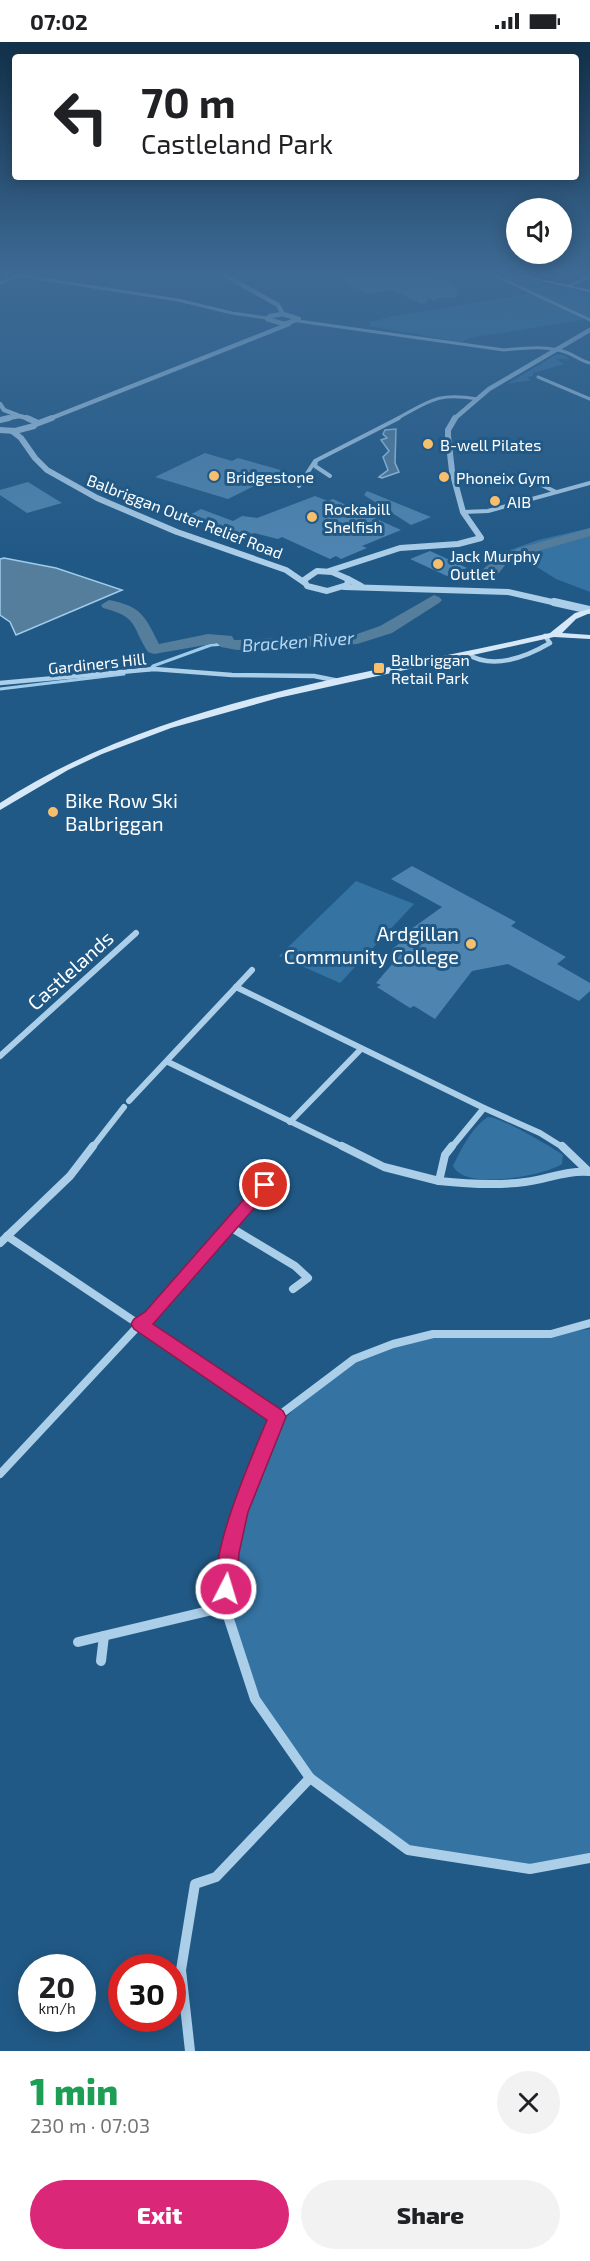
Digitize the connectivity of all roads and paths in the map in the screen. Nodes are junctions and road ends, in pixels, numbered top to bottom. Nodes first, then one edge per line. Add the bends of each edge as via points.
1 (168, 369) edge
2 (523, 369) edge
3 (538, 377) dead end
4 (477, 399) junction
5 (590, 399) edge
6 (0, 404) edge
7 (4, 410) junction
8 (61, 413) junction
9 (24, 417) junction
10 (0, 419) edge
11 (34, 426) junction
12 (1, 431) edge
13 (12, 431) junction
14 (25, 438) junction
15 (316, 460) junction
16 (521, 474) dead end
17 (330, 476) dead end
18 (590, 483) edge
19 (299, 486) dead end
20 (556, 493) junction
21 (463, 512) junction
22 (347, 566) junction
23 (286, 570) junction
24 (329, 571) junction
25 (315, 572) junction
26 (347, 578) junction
27 (305, 583) junction
28 (363, 586) junction
29 (344, 587) junction
30 (554, 602) junction
31 (590, 611) edge
32 (570, 620) junction
33 (549, 636) junction
34 (589, 637) edge
35 (468, 654) junction
36 (339, 681) junction
37 (0, 684) edge
38 (0, 807) edge
39 (136, 933) dead end
40 (252, 970) dead end
41 (236, 987) junction
42 (361, 1049) junction
43 (0, 1056) edge
44 (168, 1062) junction
45 (484, 1108) junction
46 (290, 1122) junction
47 (589, 1172) edge
48 (271, 1179) dead end
49 (439, 1181) junction
50 (230, 1227) junction
51 (8, 1236) junction
52 (0, 1243) edge
53 (293, 1289) dead end
54 (590, 1323) edge
55 (140, 1324) junction
56 (277, 1417) junction
57 (0, 1474) edge
58 (225, 1607) junction
59 (104, 1636) junction
60 (78, 1642) dead end
61 (101, 1661) dead end
62 (310, 1778) junction
63 (590, 1858) edge
64 (190, 2051) edge

1 - 8 street
2 - 4 street
3 - 5 street
4 - 15 street via 438,397
4 - 21 street via 455,417 448,431
6 - 7 street
7 - 9 street
7 - 10 street
8 - 9 street
8 - 11 street
9 - 10 street
9 - 11 street via 35,420
11 - 13 street
11 - 14 street
12 - 13 street
13 - 14 street, Balbriggan Outer Relief Road
14 - 23 street, Balbriggan Outer Relief Road via 35,459 71,485 151,520
15 - 17 street via 315,466
15 - 19 street
16 - 20 street
18 - 20 street
20 - 21 street via 488,511
21 - 22 street via 480,536 479,541 407,546
22 - 24 street
22 - 26 street
23 - 25 street, Balbriggan Outer Relief Road
23 - 27 street, Balbriggan Outer Relief Road
24 - 25 street, Balbriggan Outer Relief Road
24 - 26 street
25 - 27 street via 305,577
26 - 28 street
26 - 29 street
27 - 29 street, Balbriggan Outer Relief Road via 318,590
28 - 29 street
28 - 30 street via 489,590
30 - 31 street
30 - 32 street
31 - 32 main road
32 - 33 main road via 562,630
32 - 34 main road via 575,631
33 - 34 main road
33 - 35 main road
33 - 35 street via 550,643 522,657 482,661
35 - 36 main road
36 - 37 street, Gardiners Hill via 314,676 147,669
36 - 38 main road via 157,729 64,768
39 - 43 street, Castlelands
40 - 41 street
41 - 42 street
41 - 44 street
42 - 45 street
42 - 46 street
44 - 46 street
44 - 51 street via 127,1104 70,1176
45 - 47 street via 559,1142
45 - 49 street via 445,1155
46 - 49 street via 384,1167
47 - 49 street via 481,1186
48 - 50 street
50 - 53 street via 296,1266 308,1278
50 - 55 street via 151,1317
51 - 52 street
51 - 55 street
54 - 56 street via 551,1334 433,1334 393,1344 354,1359
55 - 56 street
55 - 57 street
56 - 58 street via 239,1512
58 - 59 street
58 - 62 street via 255,1699
59 - 60 street
59 - 61 street
62 - 63 street via 408,1850 530,1869
62 - 64 street via 216,1877 195,1884 181,1970

